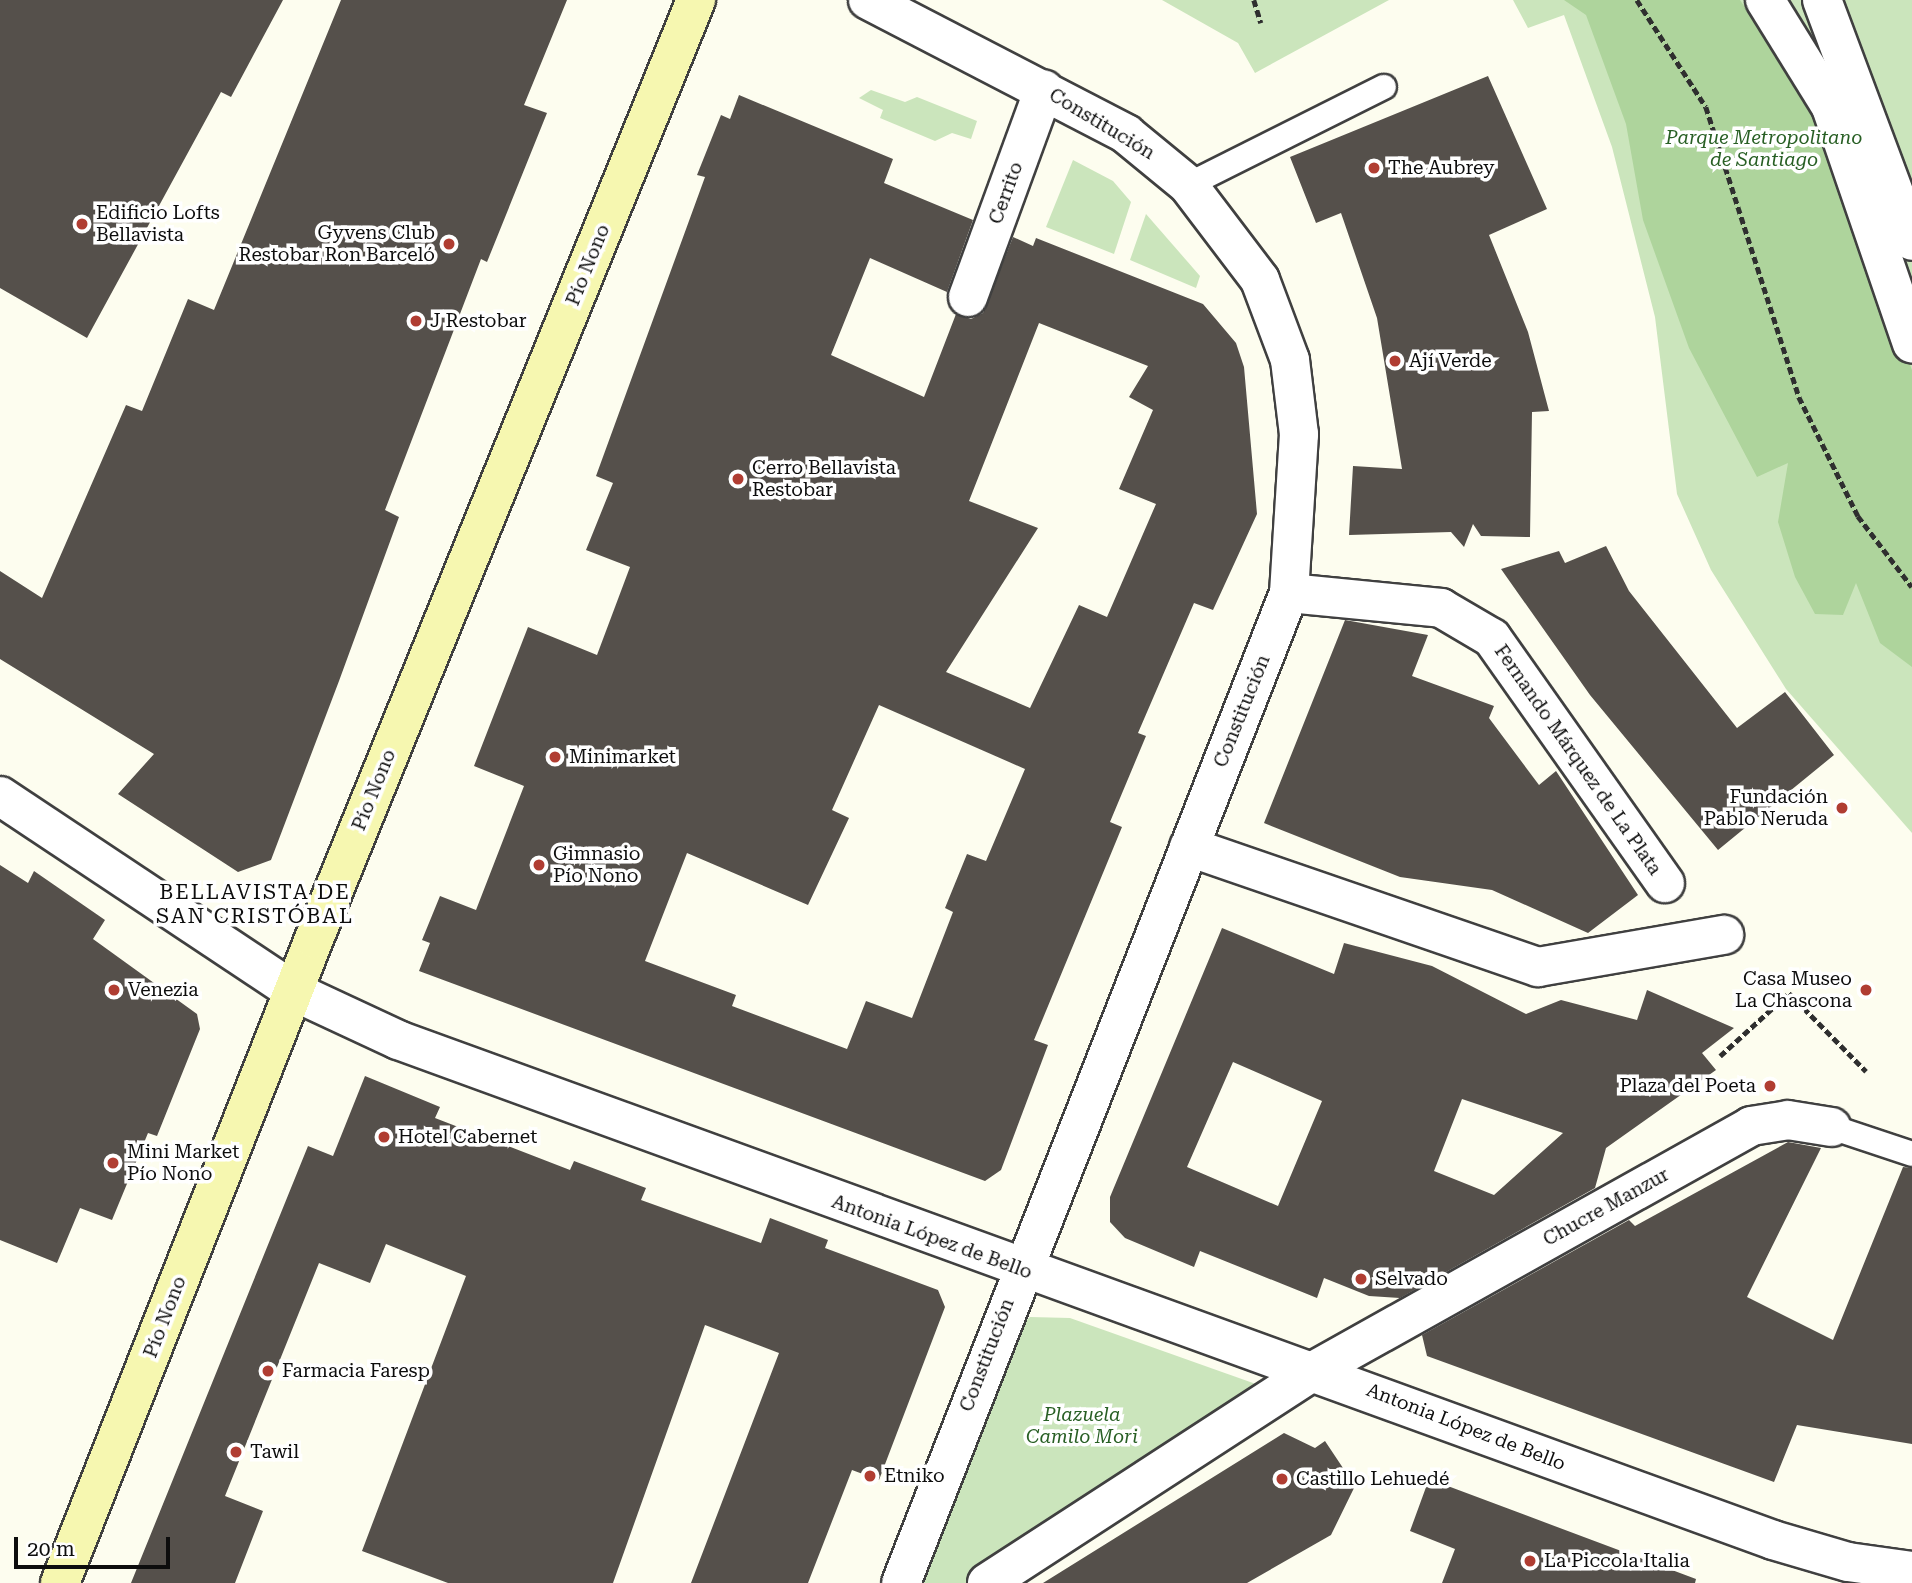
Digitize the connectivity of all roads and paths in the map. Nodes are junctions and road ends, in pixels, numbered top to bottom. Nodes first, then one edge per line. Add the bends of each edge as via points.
1 (696, 0) edge
2 (868, 0) edge
3 (1254, 0) edge
4 (1637, 0) edge
5 (1765, 0) edge
6 (1822, 0) edge
7 (1261, 23) dead end
8 (1384, 87) dead end
9 (1044, 89) junction
10 (1188, 185) junction
11 (1912, 241) edge
12 (968, 297) dead end
13 (1912, 343) edge
14 (1912, 587) edge
15 (1289, 593) junction
16 (0, 796) edge
17 (1189, 847) junction
18 (1665, 883) dead end
19 (1724, 935) dead end
20 (293, 990) junction
21 (1720, 1056) dead end
22 (1866, 1071) dead end
23 (1831, 1127) joint
24 (1912, 1154) edge
25 (1020, 1269) junction
26 (1315, 1370) junction
27 (1912, 1571) edge
28 (1846, 1573) edge
29 (60, 1583) edge
30 (901, 1583) edge
31 (987, 1583) edge

1 - 20 main road, Pío Nono
2 - 9 street, Constitución
3 - 7 path
4 - 14 path via 1706,107 1799,397 1858,516
5 - 13 street via 1831,107
6 - 11 street
8 - 10 lane
9 - 10 street, Constitución via 1126,134
9 - 12 street, Cerrito
10 - 15 street, Constitución via 1260,280 1290,360 1299,434
15 - 17 street, Constitución
15 - 18 street, Fernando Márquez de La Plata via 1441,608 1492,638
16 - 20 street, Antonia López de Bello
17 - 19 street via 1538,967
17 - 25 street, Constitución
20 - 25 street, Antonia López de Bello via 398,1040
20 - 29 main road, Pío Nono
21 - 22 path via 1789,993
23 - 24 lane, Chucre Manzur
23 - 26 street, Chucre Manzur via 1788,1120 1751,1126
25 - 26 street, Antonia López de Bello
25 - 30 street, Constitución
26 - 28 street, Antonia López de Bello
26 - 31 street, Chucre Manzur
27 - 28 street, Antonia López de Bello

